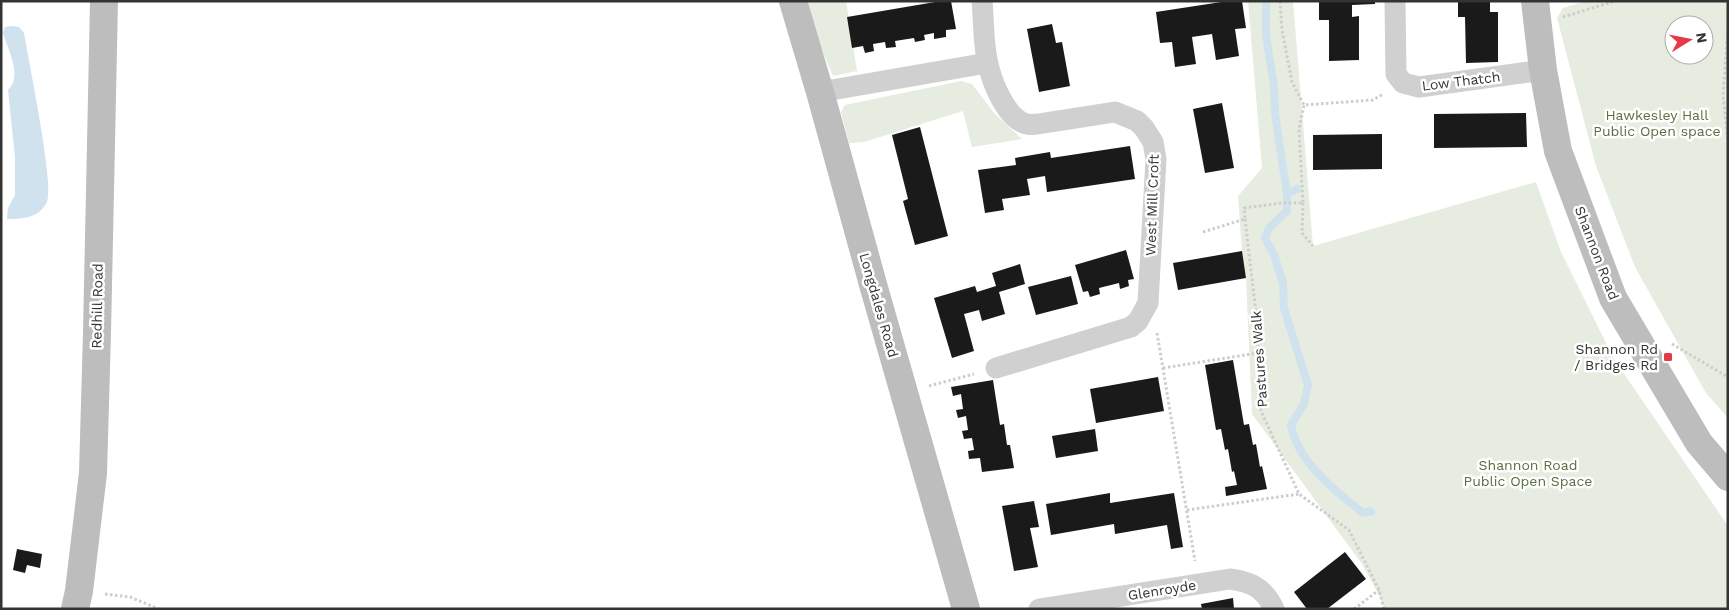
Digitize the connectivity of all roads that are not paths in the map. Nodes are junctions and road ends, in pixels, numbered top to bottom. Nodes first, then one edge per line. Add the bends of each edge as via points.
1 (104, 1) edge
2 (793, 1) edge
3 (982, 1) edge
4 (1395, 1) edge
5 (1536, 13) edge
6 (987, 63) junction
7 (1543, 70) junction
8 (820, 92) junction
9 (996, 368) road end
10 (1728, 477) edge
11 (77, 600) edge
12 (966, 609) edge
13 (1039, 609) edge
14 (1274, 609) edge

1 - 11 street, Redhill Road via 93,473
2 - 8 street, Longdales Road
3 - 6 street, West Mill Croft
4 - 7 street, Low Thatch via 1396,74 1403,83 1419,87
5 - 7 street, Shannon Road
6 - 8 street
6 - 9 street, West Mill Croft via 1005,105 1026,124 1115,112 1137,121 1144,128 1154,142 1156,159 1148,303 1138,321 1131,328
7 - 10 street, Shannon Road via 1558,151 1613,298 1699,443
8 - 12 street, Longdales Road
13 - 14 street, Glenroyde via 1230,579 1246,581 1263,592

